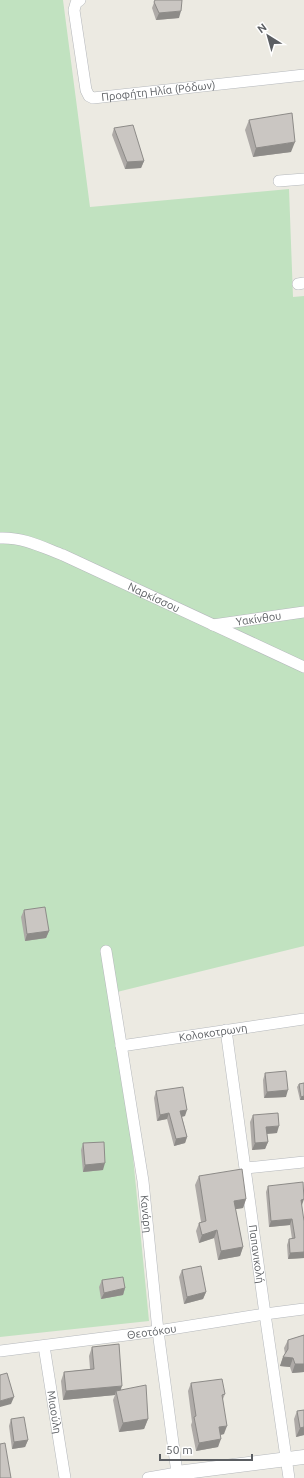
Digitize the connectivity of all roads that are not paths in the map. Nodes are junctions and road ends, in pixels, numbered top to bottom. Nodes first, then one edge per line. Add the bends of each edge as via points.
1 (80, 0) edge
2 (304, 75) edge
3 (304, 179) edge
4 (279, 182) dead end
5 (0, 538) edge
6 (304, 612) edge
7 (212, 625) junction
8 (304, 667) edge
9 (106, 951) dead end
10 (304, 1019) edge
11 (226, 1030) junction
12 (122, 1046) junction
13 (304, 1162) edge
14 (246, 1168) junction
15 (304, 1309) edge
16 (265, 1314) junction
17 (158, 1331) junction
18 (44, 1346) junction
19 (0, 1351) edge
20 (304, 1457) edge
21 (287, 1459) junction
22 (178, 1476) edge
23 (65, 1478) edge
24 (148, 1478) edge
25 (289, 1478) edge

1 - 2 street, Προφήτη Ηλία (Ρόδων) via 74,10 86,90 93,98
3 - 4 street
5 - 7 street, Ναρκίσσου via 25,540 62,555
6 - 7 street, Υακίνθου
7 - 8 street, Ναρκίσσου
9 - 12 street, Κανάρη
10 - 11 street, Κολοκοτρωνη
11 - 12 street, Κολοκοτρωνη
11 - 14 street, Παπανικολή
12 - 17 street, Κανάρη via 143,1181
13 - 14 street
14 - 16 street, Παπανικολή
15 - 16 street, Θεοτόκου
16 - 17 street, Θεοτόκου
16 - 21 street, Παπανικολή
17 - 18 street, Θεοτόκου
17 - 22 street, Κανάρη
18 - 19 street, Θεοτόκου
18 - 23 street, Μιαούλη
20 - 21 street
21 - 22 street
21 - 25 street, Παπανικολή
22 - 24 street

